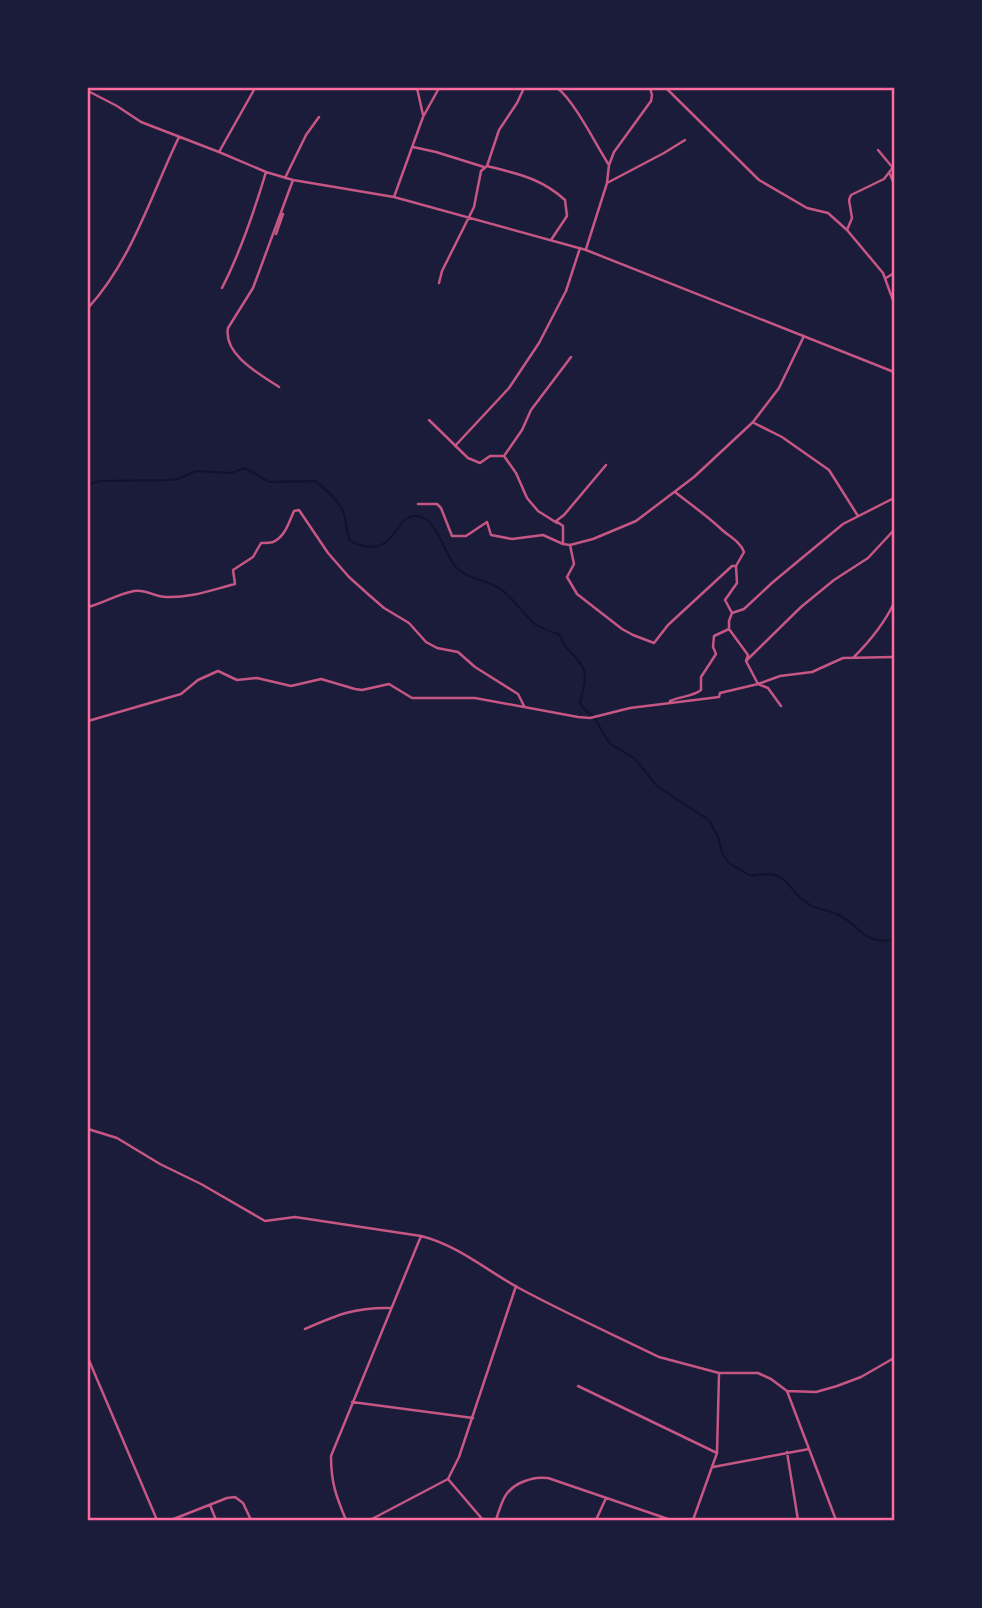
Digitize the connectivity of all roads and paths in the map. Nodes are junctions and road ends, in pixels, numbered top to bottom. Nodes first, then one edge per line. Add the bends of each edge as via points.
1 (255, 88) edge
2 (417, 88) edge
3 (439, 88) edge
4 (524, 88) edge
5 (557, 88) edge
6 (650, 88) edge
7 (666, 88) edge
8 (88, 92) edge
9 (319, 117) dead end
10 (423, 117) junction
11 (179, 137) junction
12 (685, 140) dead end
13 (412, 146) junction
14 (878, 150) dead end
15 (219, 152) junction
16 (609, 165) junction
17 (486, 166) junction
18 (894, 167) edge
19 (266, 172) junction
20 (890, 173) junction
21 (285, 178) junction
22 (293, 180) junction
23 (607, 183) junction
24 (894, 184) edge
25 (394, 197) junction
26 (469, 217) junction
27 (847, 230) junction
28 (551, 240) junction
29 (580, 248) junction
30 (586, 250) junction
31 (894, 273) edge
32 (886, 278) junction
33 (439, 283) dead end
34 (222, 288) dead end
35 (894, 303) edge
36 (88, 307) edge
37 (804, 336) junction
38 (570, 357) dead end
39 (894, 372) edge
40 (279, 387) dead end
41 (429, 419) dead end
42 (753, 422) junction
43 (455, 446) junction
44 (504, 456) junction
45 (606, 465) dead end
46 (675, 492) junction
47 (894, 501) edge
48 (418, 504) dead end
49 (858, 516) junction
50 (563, 526) junction
51 (894, 530) edge
52 (563, 544) junction
53 (570, 545) junction
54 (736, 566) junction
55 (894, 603) edge
56 (88, 607) edge
57 (732, 613) junction
58 (729, 629) junction
59 (853, 657) junction
60 (894, 657) edge
61 (746, 661) junction
62 (758, 684) junction
63 (666, 704) junction
64 (524, 706) junction
65 (780, 706) dead end
66 (88, 721) edge
67 (88, 1129) edge
68 (421, 1236) junction
69 (516, 1286) junction
70 (391, 1308) junction
71 (305, 1329) dead end
72 (88, 1358) edge
73 (894, 1358) edge
74 (719, 1373) junction
75 (578, 1386) dead end
76 (787, 1391) junction
77 (352, 1402) junction
78 (473, 1418) junction
79 (809, 1448) junction
80 (787, 1452) junction
81 (717, 1453) junction
82 (712, 1467) junction
83 (447, 1479) junction
84 (606, 1498) junction
85 (210, 1505) junction
86 (158, 1521) edge
87 (171, 1521) edge
88 (216, 1521) edge
89 (251, 1521) edge
90 (346, 1521) edge
91 (370, 1521) edge
92 (483, 1521) edge
93 (496, 1521) edge
94 (596, 1521) edge
95 (671, 1521) edge
96 (693, 1521) edge
97 (797, 1521) edge
98 (836, 1521) edge

1 - 15 street
2 - 10 street
3 - 10 street
4 - 17 street via 499,130
5 - 16 street
6 - 16 street via 651,101
7 - 27 street via 759,180 807,208 828,213
8 - 11 street
9 - 21 street
10 - 13 street
11 - 15 street
11 - 36 street via 140,227 104,290
12 - 23 street
13 - 17 street
13 - 25 street
14 - 18 street
15 - 19 street
16 - 23 street
17 - 26 street
17 - 28 street via 531,178 565,200 567,216
18 - 20 street
19 - 21 street
19 - 34 street via 252,219
20 - 24 street
20 - 27 street via 851,195 852,218
21 - 22 street
22 - 25 street
22 - 40 street via 253,288 227,336 238,358
23 - 30 street
25 - 26 street
26 - 28 street
26 - 33 street
27 - 32 street
28 - 29 street
29 - 30 street
29 - 43 street via 566,291 539,343 509,388
30 - 37 street
31 - 32 street
32 - 35 street
37 - 39 street
37 - 42 street via 779,388
38 - 44 street
41 - 43 street
42 - 46 street
42 - 49 street via 829,470
43 - 44 street via 481,463
44 - 50 street via 538,512
45 - 50 street via 556,521
46 - 53 street via 636,521
46 - 54 street via 740,545 744,552
47 - 49 street
48 - 52 street via 437,504 452,537 466,536 487,522 491,535 512,539 543,535
49 - 57 street via 744,609
50 - 52 street
51 - 61 street via 868,558 801,607
52 - 53 street
53 - 54 street via 574,565 567,578 577,594 622,629 654,643 668,625
54 - 57 street via 737,583 725,600
55 - 59 street
56 - 64 street via 144,590 164,597 189,596 235,584 233,570 253,557 261,543 281,536 299,510 328,553 369,596 409,623 426,642 458,652 518,694
57 - 58 street
58 - 61 street via 748,655
58 - 63 street via 714,636 716,654 701,677 701,690
59 - 60 street
59 - 62 street
61 - 62 street
62 - 63 street via 719,697
62 - 65 street via 768,688
63 - 64 street via 590,718
64 - 66 street via 475,698 412,698 389,684 362,690 321,679 290,686 257,678 237,680 218,671 181,694
67 - 68 street via 117,1138 265,1221 295,1217
68 - 69 street via 452,1246
68 - 70 street
69 - 74 street via 659,1357
69 - 78 street
70 - 71 street via 341,1313
70 - 77 street
72 - 86 street
73 - 76 street via 837,1387
74 - 76 street via 758,1373
74 - 81 street
75 - 81 street
76 - 79 street
77 - 78 street
77 - 90 street via 331,1456 334,1491
78 - 83 street
79 - 80 street
79 - 98 street
80 - 82 street
80 - 97 street
81 - 82 street
82 - 96 street
83 - 91 street
83 - 92 street
84 - 93 street via 537,1477 507,1491
84 - 94 street
84 - 95 street
85 - 87 street
85 - 88 street
85 - 89 street via 235,1497

